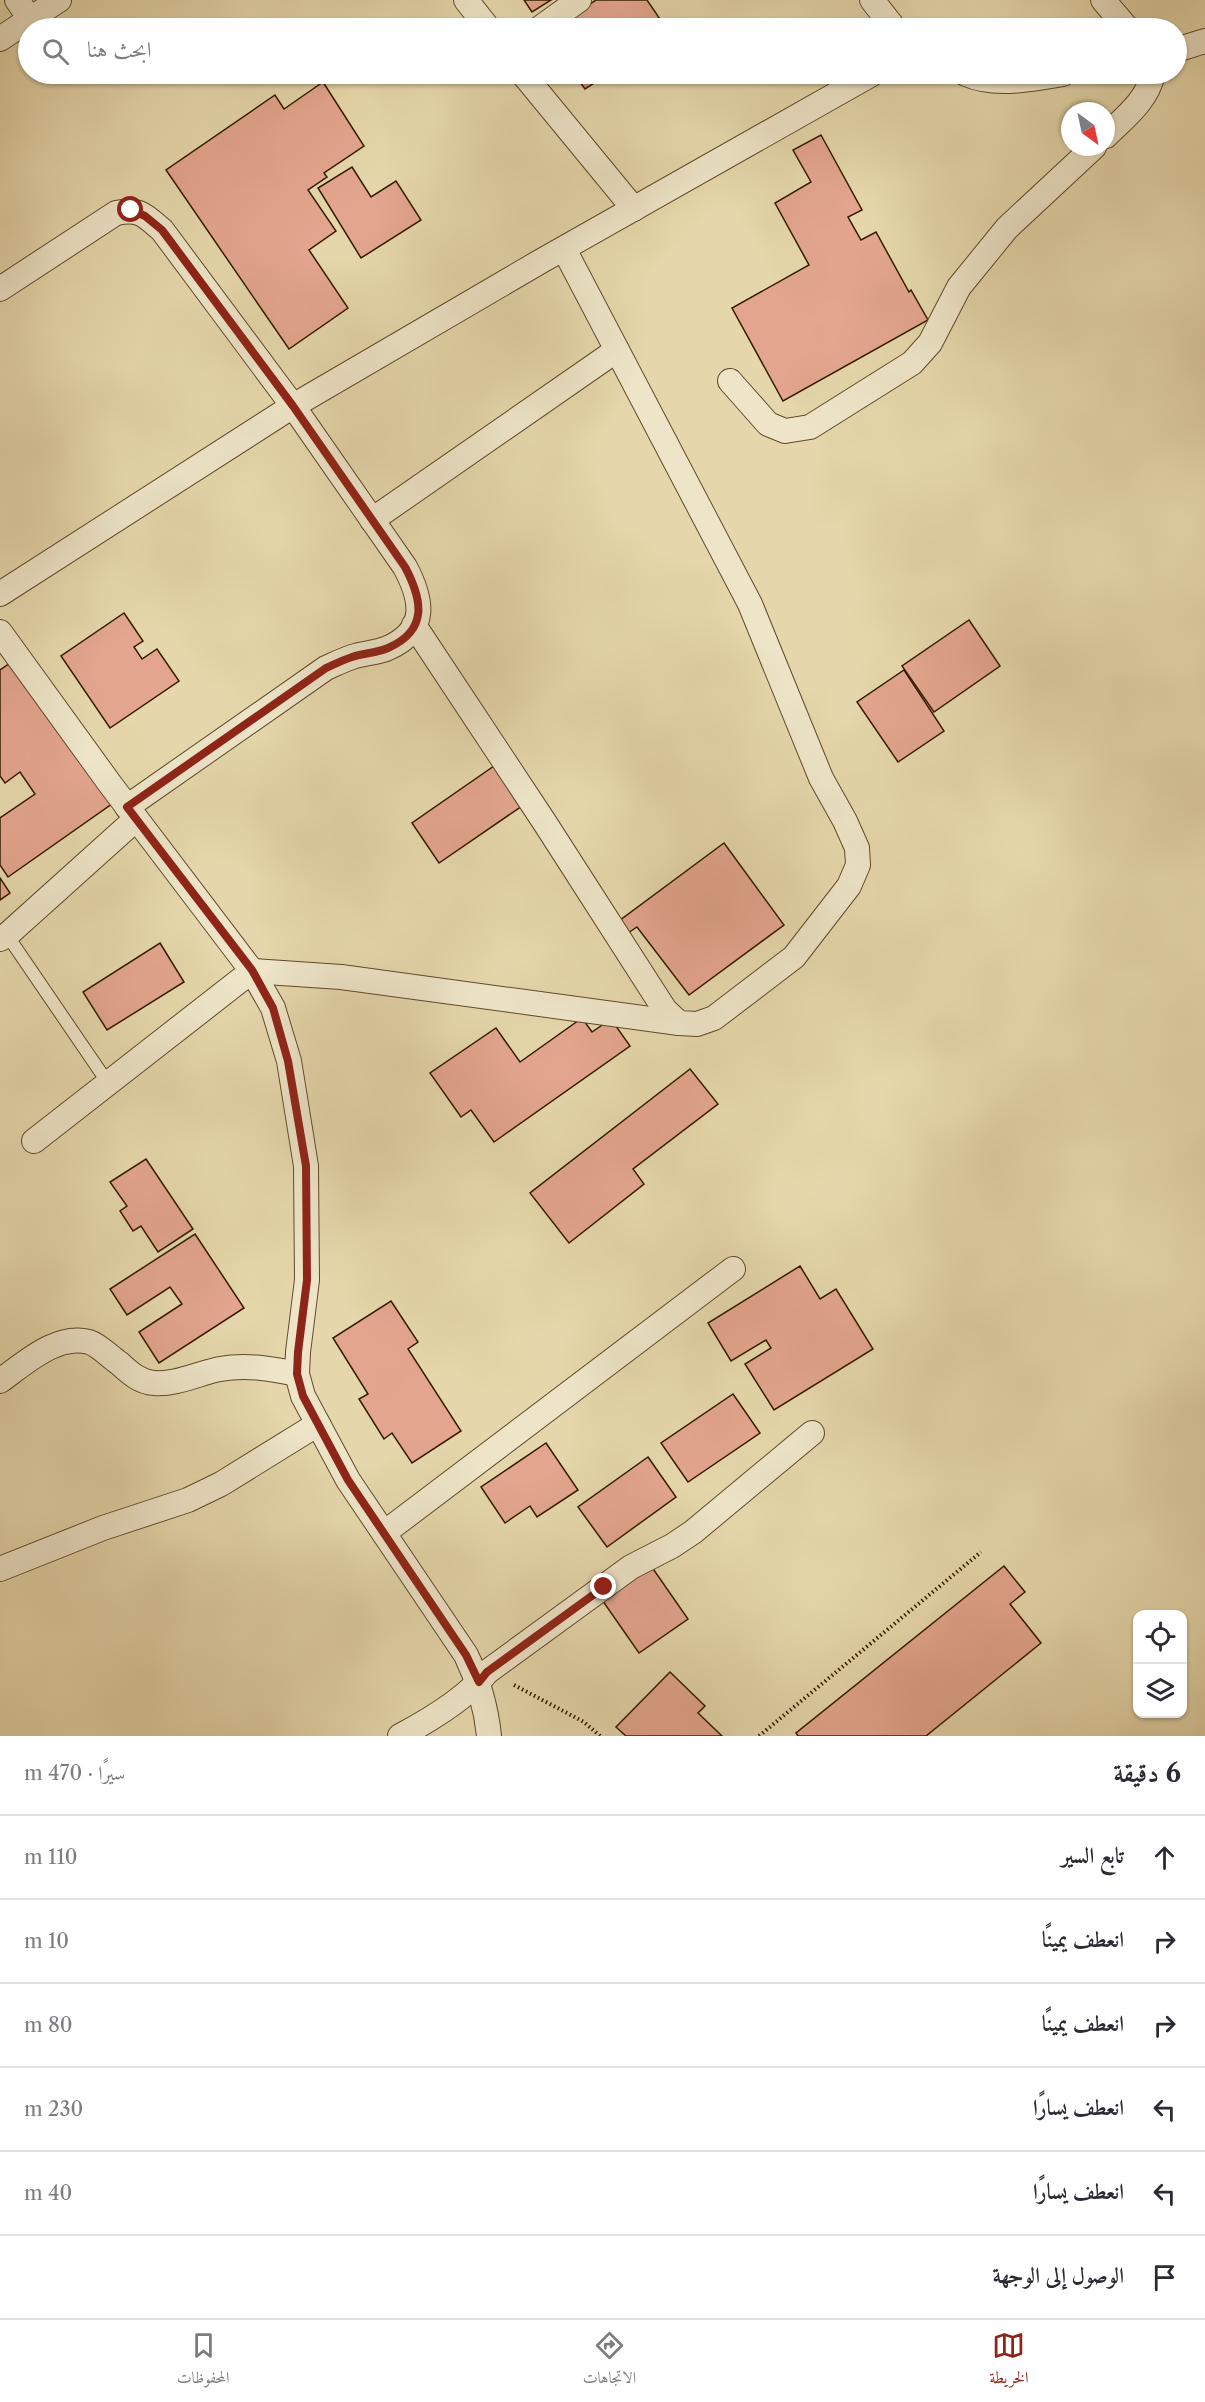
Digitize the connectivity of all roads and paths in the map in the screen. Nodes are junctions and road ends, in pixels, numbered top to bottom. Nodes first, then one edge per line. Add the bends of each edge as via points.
1 (59, 0) edge
2 (466, 0) edge
3 (579, 0) edge
4 (872, 0) edge
5 (1103, 0) edge
6 (23, 10) edge
7 (481, 18) edge
8 (554, 18) edge
9 (886, 18) edge
10 (1119, 18) edge
11 (0, 39) edge
12 (1205, 41) edge
13 (1187, 47) edge
14 (531, 84) edge
15 (854, 84) edge
16 (1149, 84) edge
17 (1115, 127) edge
18 (1084, 156) edge
19 (634, 208) junction
20 (564, 249) junction
21 (0, 289) edge
22 (617, 350) junction
23 (730, 381) dead end
24 (293, 406) junction
25 (372, 520) junction
26 (0, 594) edge
27 (414, 625) junction
28 (0, 632) edge
29 (132, 813) junction
30 (3, 937) edge
31 (252, 970) junction
32 (679, 1023) junction
33 (108, 1083) junction
34 (34, 1141) dead end
35 (733, 1269) dead end
36 (297, 1374) junction
37 (0, 1381) edge
38 (318, 1424) junction
39 (812, 1433) dead end
40 (384, 1533) junction
41 (981, 1552) dead end
42 (0, 1569) edge
43 (483, 1677) junction
44 (400, 1736) edge
45 (489, 1736) edge
46 (600, 1736) edge
47 (759, 1736) edge

1 - 6 street
2 - 7 street
3 - 8 street
4 - 9 street
5 - 10 street
6 - 11 street
12 - 13 street
14 - 19 street
15 - 19 street
16 - 17 street via 1135,108
18 - 23 street via 1007,228 959,286 930,343 912,363 810,427 785,431 768,424
19 - 20 street
20 - 22 street
20 - 24 street
21 - 24 street via 116,213 131,210 162,230
22 - 25 street
22 - 32 street via 750,604 821,778 857,848 858,865 849,886 794,957 714,1018
24 - 25 street
24 - 26 street
25 - 27 street via 417,589 420,609
27 - 29 street via 388,648 326,668
27 - 32 street via 665,1011
28 - 29 street
29 - 30 street
29 - 31 street
30 - 33 lane
31 - 32 street via 341,977
31 - 33 street
31 - 36 street via 273,1008 288,1061 306,1166 307,1280
33 - 34 street
35 - 40 street
36 - 37 street via 239,1367 150,1383 135,1377 92,1343 76,1340 37,1354
36 - 38 street
38 - 40 street via 348,1480
38 - 42 street via 188,1500 103,1528
39 - 43 street via 693,1532 631,1567
40 - 43 street
41 - 47 path
43 - 44 street
43 - 45 street
43 - 46 path via 584,1722

